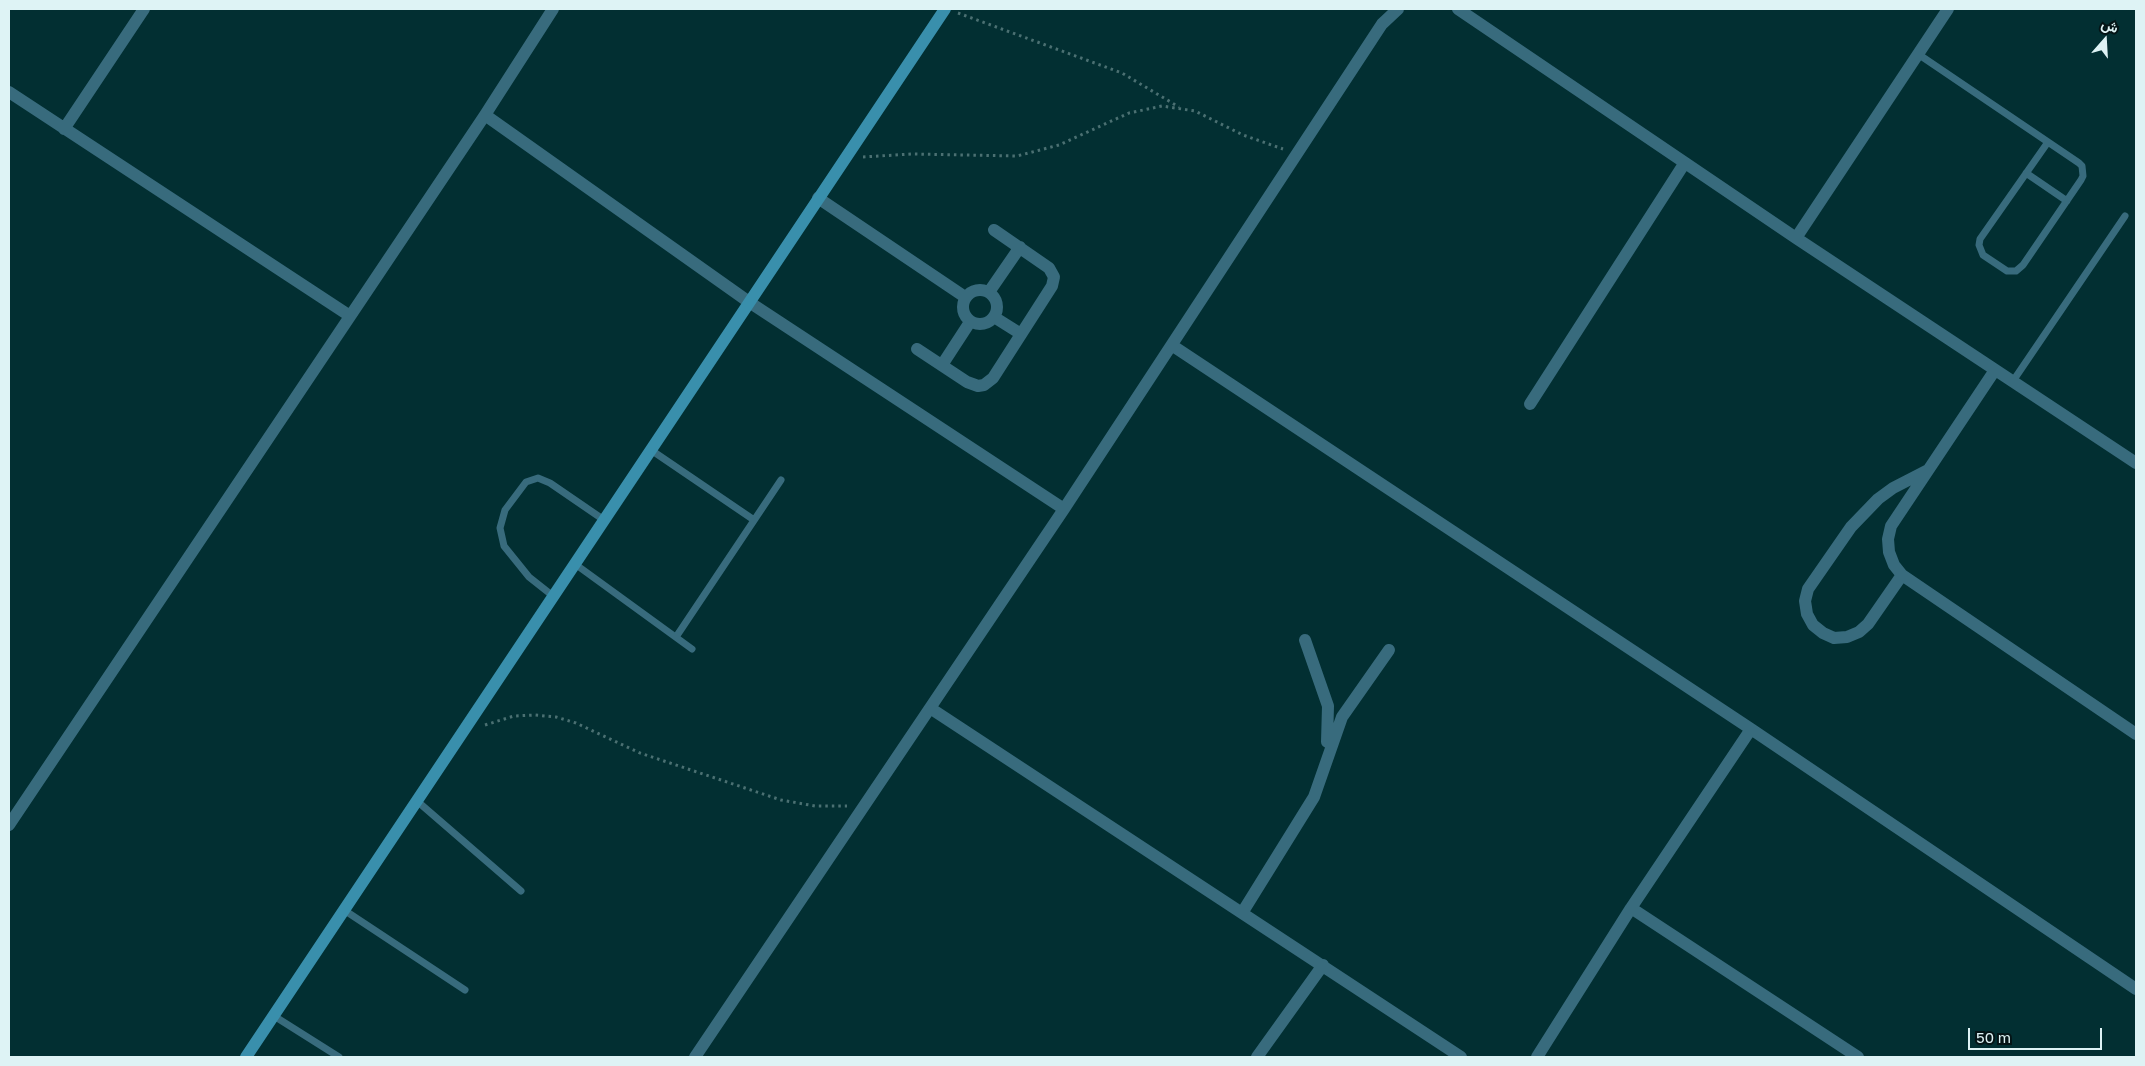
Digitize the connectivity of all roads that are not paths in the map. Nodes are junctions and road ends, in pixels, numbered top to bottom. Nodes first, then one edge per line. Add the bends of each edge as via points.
1 (144, 9) edge
2 (553, 9) edge
3 (1398, 9) edge
4 (1458, 9) edge
5 (1948, 9) edge
6 (949, 10) edge
7 (1918, 54) junction
8 (9, 92) edge
9 (484, 115) junction
10 (64, 128) junction
11 (2048, 142) junction
12 (1684, 164) junction
13 (2026, 173) junction
14 (818, 198) junction
15 (2067, 201) junction
16 (2125, 216) dead end
17 (994, 230) dead end
18 (1796, 238) junction
19 (1020, 248) junction
20 (989, 292) junction
21 (965, 297) junction
22 (749, 302) junction
23 (350, 316) junction
24 (994, 317) junction
25 (970, 322) junction
26 (1021, 334) junction
27 (1173, 346) junction
28 (917, 349) dead end
29 (942, 365) junction
30 (1995, 370) junction
31 (2013, 382) junction
32 (1530, 404) dead end
33 (651, 450) junction
34 (2136, 463) edge
35 (1928, 470) junction
36 (781, 480) dead end
37 (1064, 509) junction
38 (604, 520) junction
39 (754, 520) junction
40 (575, 564) junction
41 (1902, 575) junction
42 (553, 596) junction
43 (676, 637) junction
44 (1304, 640) dead end
45 (692, 649) dead end
46 (1389, 650) dead end
47 (930, 708) junction
48 (1751, 729) junction
49 (2136, 734) edge
50 (1326, 762) junction
51 (417, 801) junction
52 (9, 825) edge
53 (520, 891) dead end
54 (1631, 908) junction
55 (344, 910) junction
56 (1242, 913) junction
57 (1324, 965) junction
58 (465, 990) dead end
59 (2136, 990) edge
60 (274, 1016) junction
61 (246, 1057) edge
62 (339, 1057) edge
63 (694, 1057) edge
64 (1257, 1057) edge
65 (1461, 1057) edge
66 (1537, 1057) edge
67 (1858, 1057) edge

1 - 10 street
2 - 9 street
3 - 27 street via 1382,24
4 - 12 street
5 - 7 street
6 - 14 street
7 - 11 lane
7 - 18 street
8 - 10 street
9 - 22 street
9 - 23 street
10 - 23 street
11 - 13 lane
11 - 15 lane via 2079,162 2084,171
12 - 18 street
12 - 32 street
13 - 15 lane
13 - 15 lane via 1980,239 1983,255 2003,269 2011,272 2020,269
14 - 21 street
14 - 22 street
16 - 31 lane
17 - 19 street
18 - 30 street
19 - 20 street
19 - 26 street via 1049,268 1054,277 1052,286
20 - 21 street via 979,290
20 - 24 street via 997,306
21 - 25 street via 963,313
22 - 33 street
22 - 37 street
23 - 52 street
24 - 25 street via 980,325
24 - 26 street
25 - 29 street
26 - 29 street via 984,385 972,385
27 - 37 street
27 - 48 street
28 - 29 street
30 - 31 street
30 - 35 street
31 - 34 street
33 - 38 street
33 - 39 lane
35 - 41 street via 1891,526 1889,552
35 - 41 street via 1878,499 1851,527 1808,589 1807,614 1823,633 1834,638 1847,637 1868,624
36 - 39 lane
37 - 47 street
38 - 40 street
38 - 42 lane via 538,478 526,482 506,510 500,528 504,546 529,577
39 - 43 lane
40 - 42 street
40 - 43 lane
41 - 49 street
42 - 51 street
43 - 45 lane
44 - 50 street via 1328,706
46 - 50 street via 1342,717
47 - 56 street
47 - 63 street
48 - 54 street
48 - 59 street
50 - 56 street via 1305,814
51 - 53 lane
51 - 55 street
54 - 66 street
54 - 67 street
55 - 58 lane
55 - 60 street
56 - 57 street
57 - 64 street
57 - 65 street
60 - 61 street
60 - 62 lane

